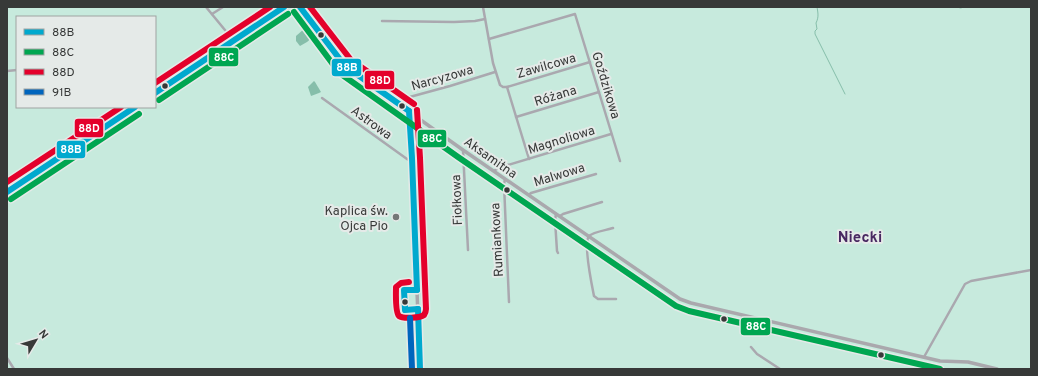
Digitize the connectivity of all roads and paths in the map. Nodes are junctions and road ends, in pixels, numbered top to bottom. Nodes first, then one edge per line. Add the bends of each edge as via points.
1 (206, 7) edge
2 (223, 7) edge
3 (284, 7) edge
4 (300, 7) edge
5 (483, 7) edge
6 (212, 14) junction
7 (485, 19) junction
8 (382, 20) dead end
9 (489, 39) junction
10 (234, 41) junction
11 (590, 62) junction
12 (496, 72) junction
13 (507, 87) junction
14 (156, 92) edge
15 (599, 92) junction
16 (322, 98) dead end
17 (395, 101) junction
18 (116, 108) edge
19 (134, 108) edge
20 (409, 111) junction
21 (122, 116) junction
22 (516, 117) junction
23 (612, 134) junction
24 (463, 150) junction
25 (529, 159) junction
26 (412, 161) junction
27 (620, 162) dead end
28 (494, 171) junction
29 (596, 174) dead end
30 (506, 179) junction
31 (7, 192) edge
32 (529, 195) junction
33 (602, 202) dead end
34 (558, 215) junction
35 (613, 228) dead end
36 (589, 236) junction
37 (468, 250) dead end
38 (558, 253) dead end
39 (1031, 270) edge
40 (616, 299) dead end
41 (509, 302) dead end
42 (751, 347) dead end
43 (924, 357) junction
44 (7, 358) edge
45 (14, 369) edge
46 (420, 369) edge
47 (780, 369) edge
48 (997, 369) edge

1 - 6 street
2 - 6 street
3 - 10 street
4 - 17 street, Aksamitna via 345,66
5 - 7 street
6 - 10 street
7 - 8 street via 454,22
7 - 9 street
9 - 11 street, Goździkowa via 575,14
9 - 12 street
10 - 14 street
11 - 13 street, Zawilcowa
11 - 15 street, Goździkowa
12 - 13 street via 500,85
12 - 17 street, Narcyzowa
13 - 22 street
15 - 22 street, Różana
15 - 23 street, Goździkowa
16 - 26 street, Astrowa
17 - 20 street, Aksamitna
18 - 21 street
19 - 21 street
20 - 24 street, Aksamitna
20 - 26 street
21 - 31 street
22 - 25 street
23 - 25 street, Magnoliowa
23 - 27 street, Goździkowa
24 - 28 street, Aksamitna
24 - 37 street, Fiołkowa
25 - 28 street, Magnoliowa
26 - 46 street
28 - 30 street, Aksamitna
29 - 32 street, Malwowa
30 - 32 street, Aksamitna
30 - 41 street, Rumiankowa via 504,184
32 - 34 street, Aksamitna
33 - 34 street
34 - 36 street, Aksamitna
34 - 38 street via 555,220
35 - 36 street
36 - 40 street via 588,262 594,296 598,299
36 - 43 street via 686,302
39 - 43 street via 971,281 962,286
42 - 47 street
43 - 48 street via 940,361 968,362
44 - 45 street

